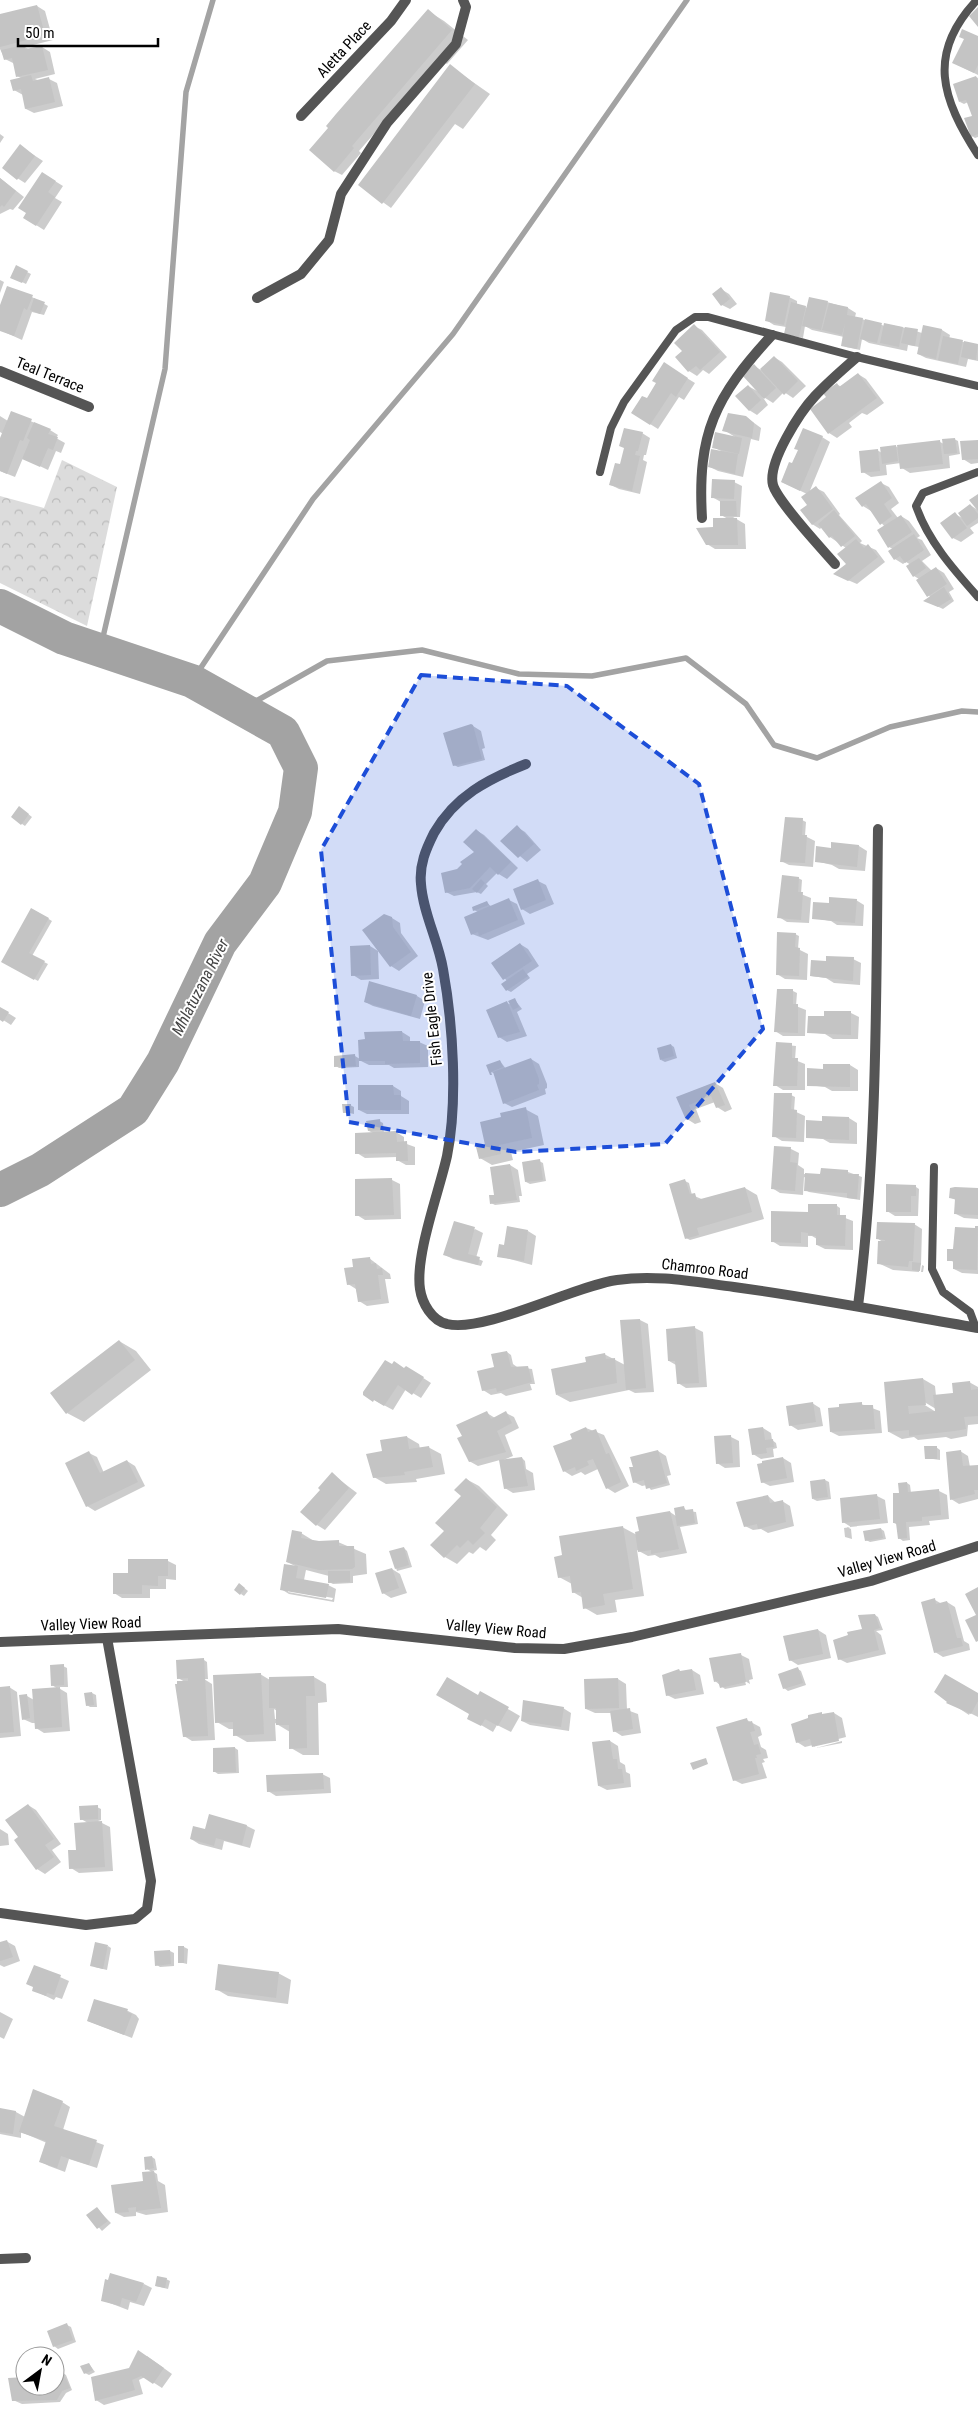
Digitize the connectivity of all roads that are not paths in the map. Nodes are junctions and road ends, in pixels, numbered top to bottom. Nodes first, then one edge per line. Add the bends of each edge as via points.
1 (406, 0) edge
2 (463, 0) edge
3 (977, 0) edge
4 (301, 116) dead end
5 (978, 155) edge
6 (257, 298) dead end
7 (772, 335) junction
8 (857, 357) junction
9 (0, 371) edge
10 (978, 386) edge
11 (89, 407) dead end
12 (600, 472) dead end
13 (978, 472) edge
14 (702, 518) dead end
15 (835, 564) dead end
16 (978, 597) edge
17 (526, 764) dead end
18 (878, 829) dead end
19 (934, 1167) dead end
20 (858, 1306) junction
21 (434, 1318) joint
22 (977, 1328) edge
23 (978, 1546) edge
24 (107, 1638) junction
25 (0, 1642) edge
26 (0, 1913) edge
27 (26, 2258) dead end
28 (0, 2259) edge

1 - 4 street, Aletta Place
2 - 6 street via 466,7 456,44 387,123 341,194 329,240 301,274
3 - 5 lane via 950,39 944,57 947,96 958,124
7 - 8 lane
7 - 12 lane via 708,317 686,321 664,345 624,402 604,448
7 - 14 street via 726,393 710,425 702,457
8 - 10 lane
8 - 15 street via 813,398 784,445 773,474 773,486 783,502
9 - 11 street, Teal Terrace
13 - 16 lane via 923,492 916,506 946,559
17 - 21 street, Fish Eagle Drive via 496,776 455,804 432,838 421,864 421,884 444,970 454,1094 447,1155 422,1255 420,1288
18 - 20 street via 875,1037 867,1235
19 - 22 lane via 932,1269 943,1292 970,1312
20 - 21 street, Chamroo Road via 804,1296 645,1277 602,1283 492,1319 449,1325
20 - 22 street, Chamroo Road
23 - 24 street, Valley View Road via 871,1581 632,1637 564,1649 515,1648 338,1629
24 - 25 street, Valley View Road
24 - 26 street via 151,1881 147,1909 135,1919 86,1925
27 - 28 street

